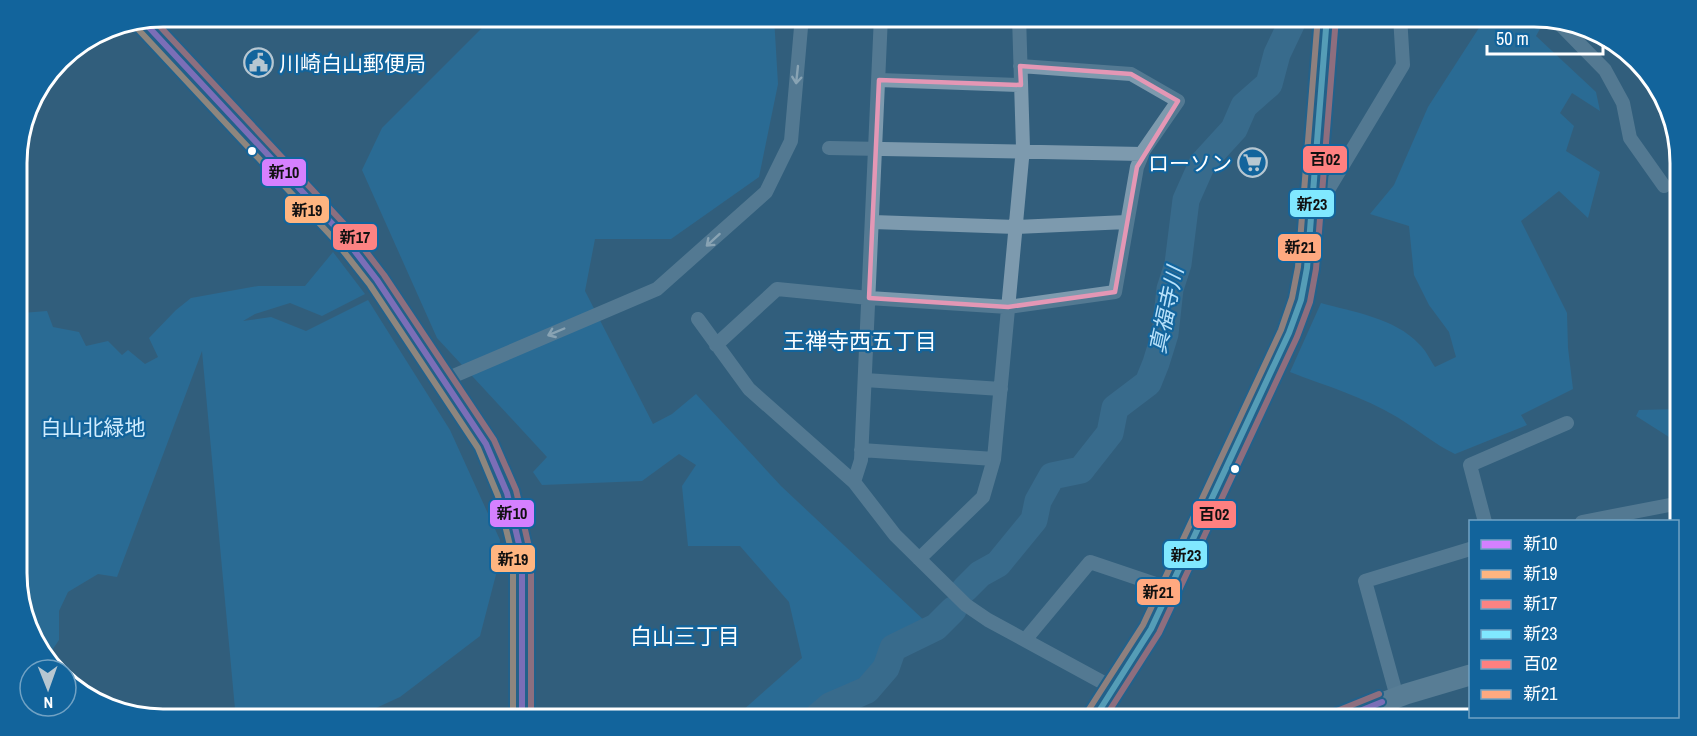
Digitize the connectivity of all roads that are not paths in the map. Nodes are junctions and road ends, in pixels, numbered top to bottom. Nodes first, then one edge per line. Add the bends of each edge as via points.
1 (801, 27) edge
2 (881, 27) edge
3 (1019, 27) edge
4 (1326, 27) edge
5 (1401, 27) edge
6 (149, 28) edge
7 (1567, 32) edge
8 (1020, 66) junction
9 (879, 80) junction
10 (1021, 85) junction
11 (830, 148) dead end
12 (876, 149) junction
13 (1022, 152) junction
14 (1142, 154) junction
15 (1664, 186) dead end
16 (1313, 191) junction
17 (873, 222) junction
18 (1127, 222) junction
19 (1016, 227) junction
20 (869, 298) junction
21 (1008, 307) junction
22 (698, 319) dead end
23 (716, 345) junction
24 (444, 380) junction
25 (865, 380) junction
26 (1001, 389) junction
27 (1566, 423) dead end
28 (861, 450) junction
29 (994, 459) junction
30 (854, 482) junction
31 (1670, 505) edge
32 (1484, 520) edge
33 (1592, 520) edge
34 (1469, 549) edge
35 (919, 560) junction
36 (1170, 589) junction
37 (1025, 640) junction
38 (1469, 675) edge
39 (1113, 688) junction
40 (1389, 706) edge
41 (522, 709) edge
42 (1100, 709) edge

1 -> 24 street via 791,141 766,192 657,289
2 - 9 street
3 - 8 street
4 - 16 street
5 - 16 street via 1403,65 1328,190
6 - 24 street via 340,232
7 - 15 street via 1605,70 1623,103 1630,138
8 - 10 street
8 - 14 street via 1131,74 1178,101
9 - 10 street
9 - 12 street
10 - 13 street
11 - 12 street
12 - 13 street
12 - 17 street
13 - 14 street
13 - 19 street
14 - 18 street
16 - 36 street via 1307,268 1298,310
17 - 19 street
17 - 20 street
18 - 19 street
18 - 21 street via 1115,292
19 - 21 street
20 - 21 street
20 - 23 street via 777,289
20 - 25 street
21 - 26 street
22 - 23 street
23 - 30 street via 749,389
24 - 41 street via 486,444 507,493 519,543 523,586
25 - 26 street
25 - 28 street
26 - 29 street
27 - 32 street via 1470,465
28 - 29 street
28 - 30 street
29 - 35 street via 983,497
30 - 35 street
31 - 33 street
34 - 40 street via 1365,581
35 - 37 street via 966,605
36 - 37 street via 1089,562
36 - 39 street via 1151,630
37 - 39 street
38 - 40 main road
39 - 42 street

